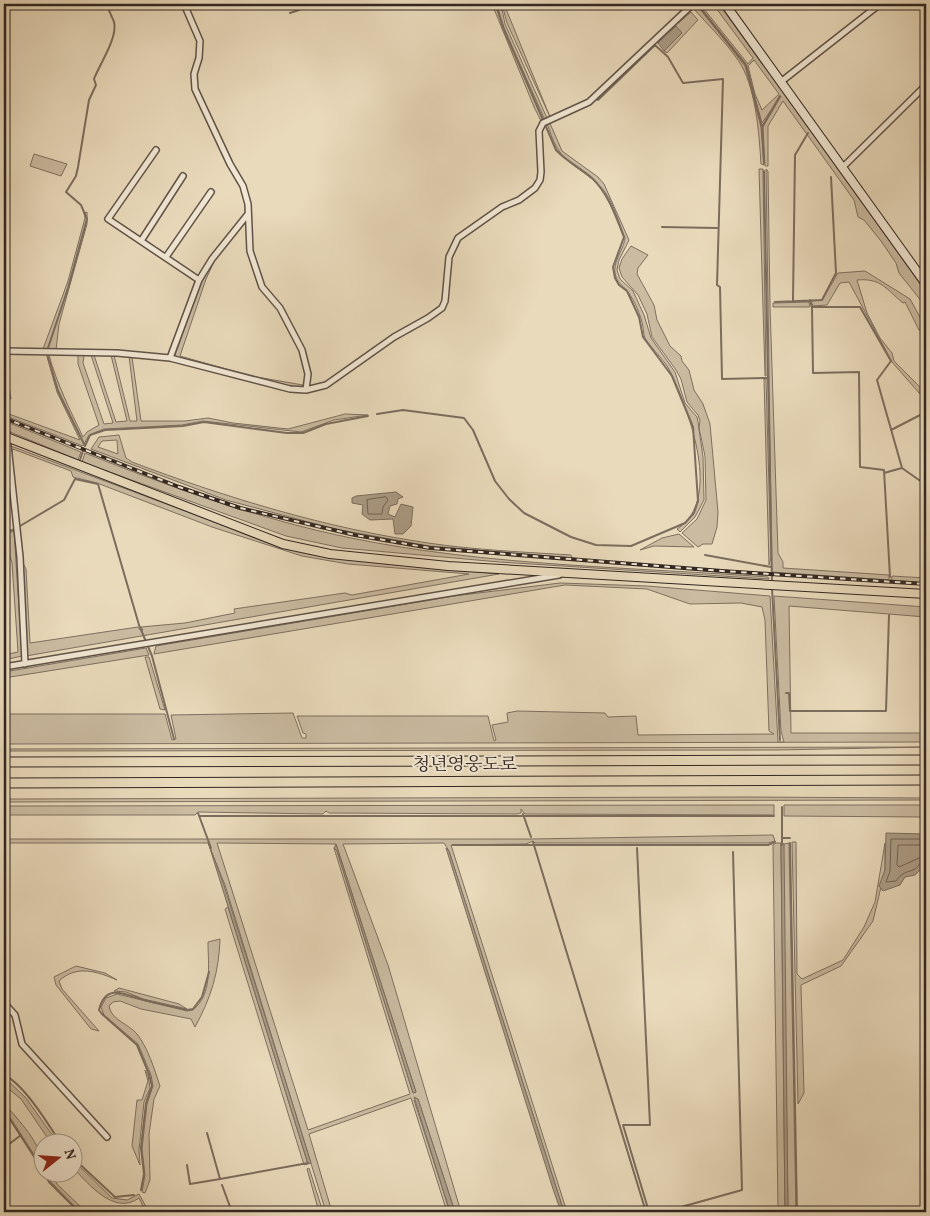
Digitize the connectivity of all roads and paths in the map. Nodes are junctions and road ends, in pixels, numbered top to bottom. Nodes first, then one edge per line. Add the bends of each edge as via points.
1 (184, 4) edge
2 (693, 4) edge
3 (725, 4) edge
4 (880, 4) edge
5 (782, 81) junction
6 (926, 85) edge
7 (156, 150) dead end
8 (843, 167) junction
9 (183, 176) dead end
10 (211, 192) dead end
11 (248, 214) junction
12 (141, 241) junction
13 (166, 258) junction
14 (199, 280) junction
15 (926, 284) edge
16 (4, 351) edge
17 (170, 358) junction
18 (306, 390) junction
19 (4, 408) edge
20 (6, 437) edge
21 (572, 573) junction
22 (926, 594) edge
23 (25, 664) junction
24 (4, 667) edge
25 (926, 760) edge
26 (4, 762) edge
27 (926, 780) edge
28 (4, 783) edge
29 (4, 1003) edge
30 (107, 1138) dead end

1 - 11 street via 200,42 194,74 195,89 243,186
2 - 18 street via 589,102 543,123 539,131 540,180 519,200 502,208 453,244 442,308 382,344 338,378
3 - 5 main road
4 - 5 street
5 - 8 main road
6 - 8 street
7 - 12 street via 108,219
8 - 15 main road
9 - 12 street
10 - 13 street
11 - 14 street
11 - 18 street via 250,251 256,270 262,287 280,308 302,350 308,374
12 - 13 street
13 - 14 street
14 - 17 street
16 - 17 street via 117,353
17 - 18 street via 272,385
19 - 20 street
20 - 21 main road via 283,544 307,550 448,566
20 - 23 street via 20,557
21 - 22 main road
21 - 23 street
23 - 24 street
25 - 26 highway, 청년영웅도로
27 - 28 highway, 청년영웅도로
29 - 30 street via 15,1016 22,1044

